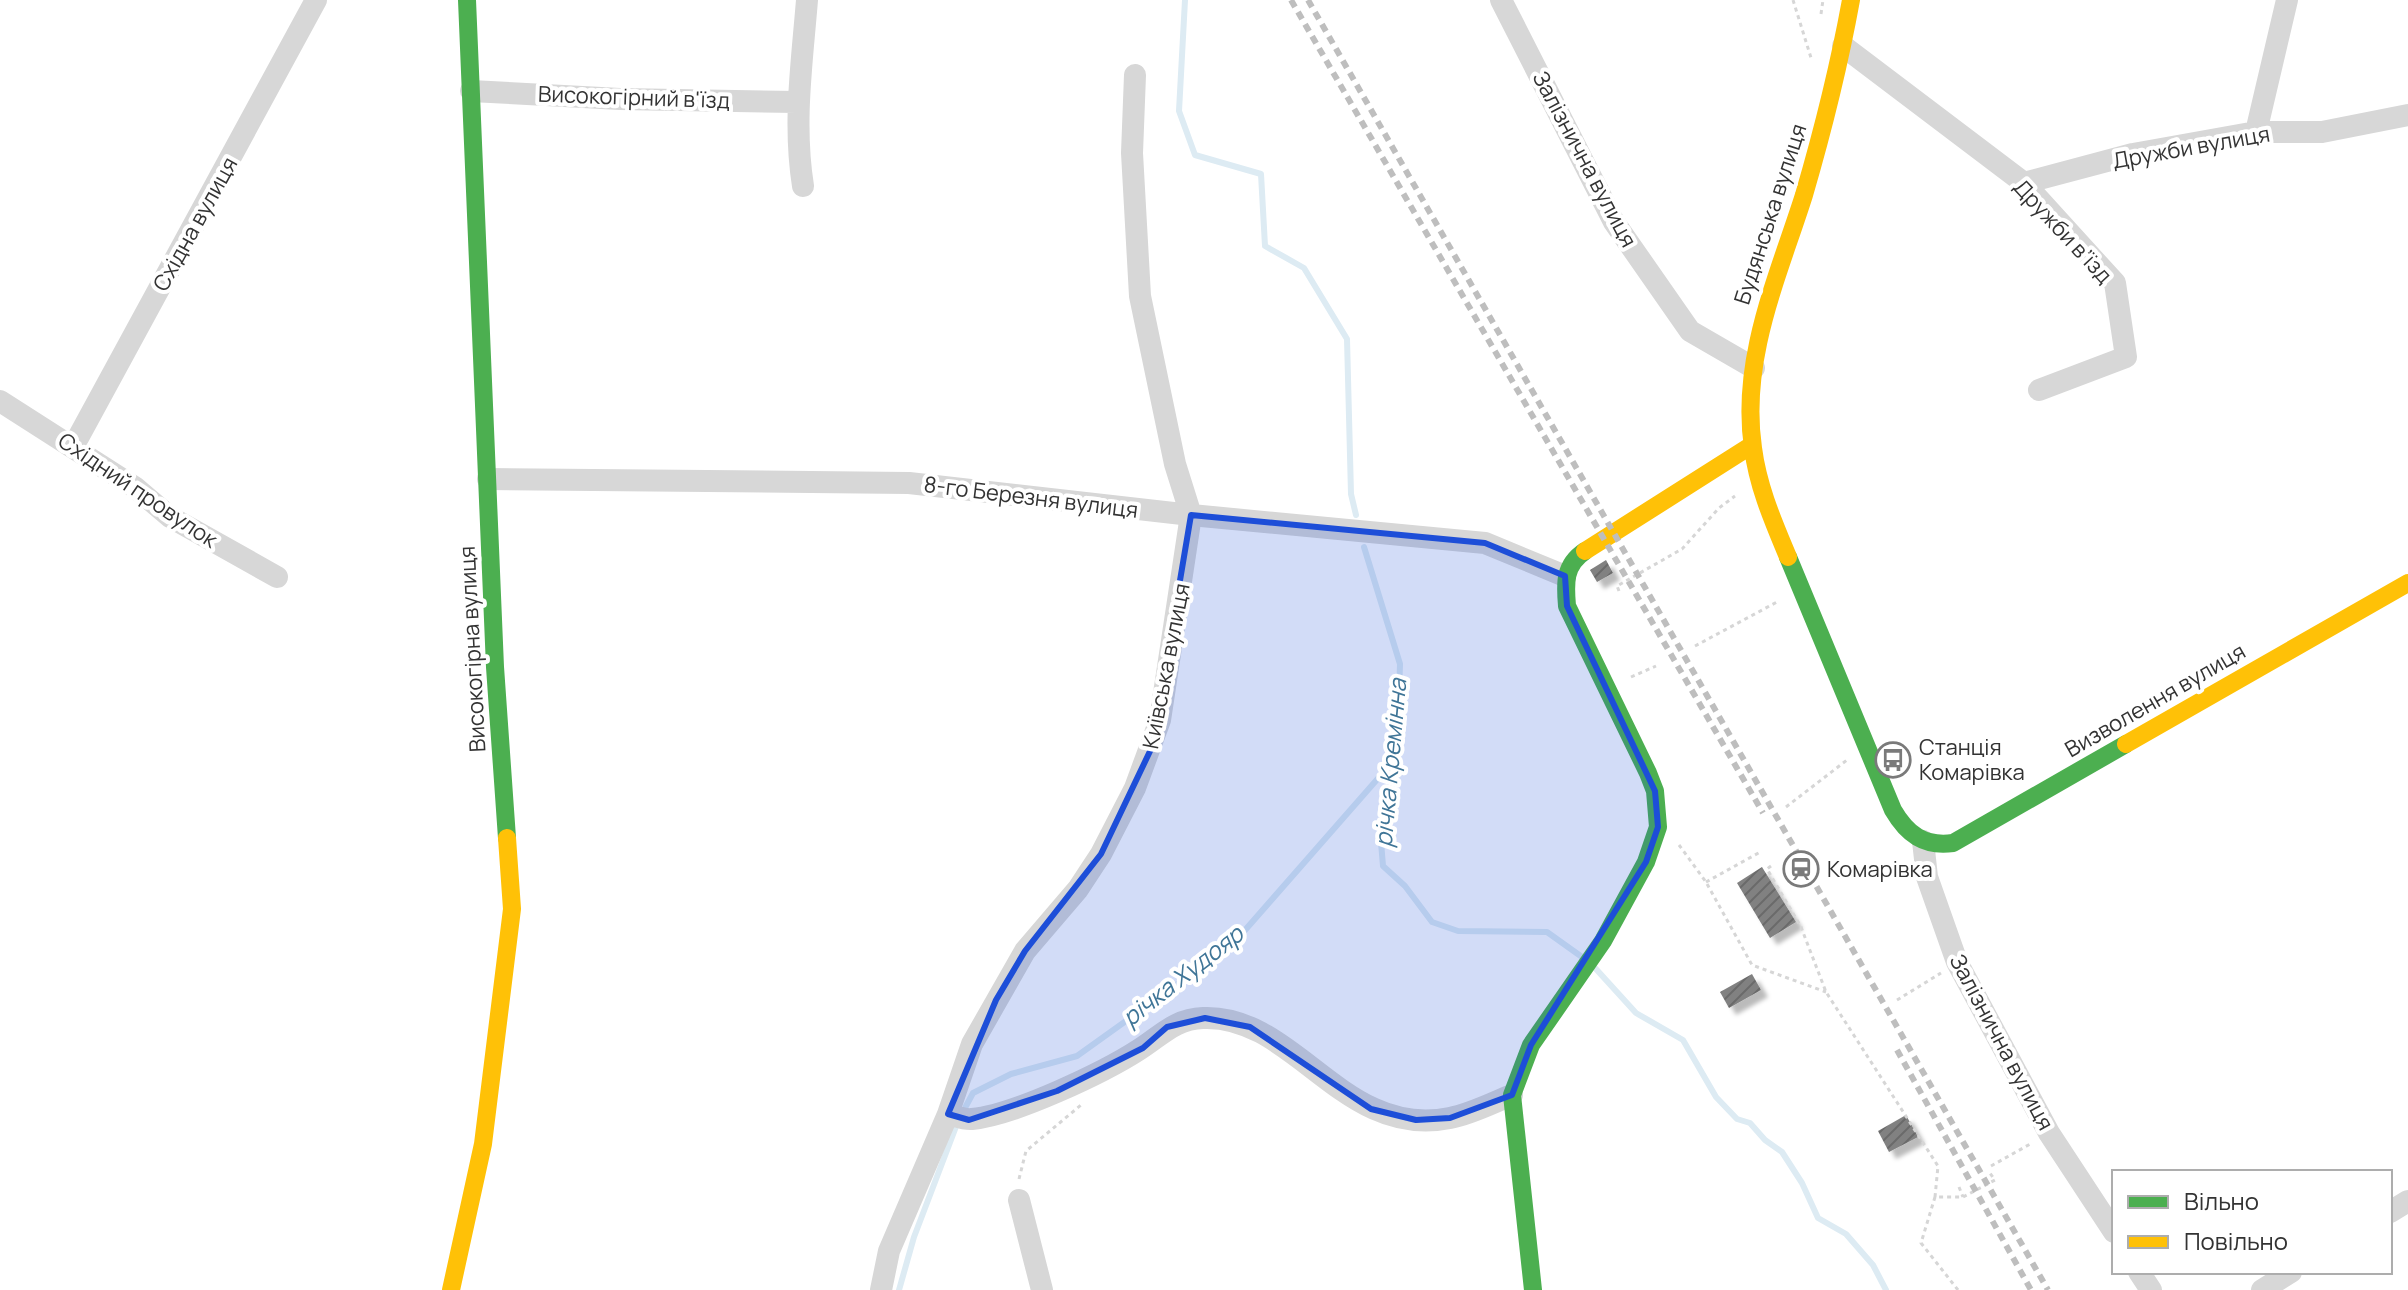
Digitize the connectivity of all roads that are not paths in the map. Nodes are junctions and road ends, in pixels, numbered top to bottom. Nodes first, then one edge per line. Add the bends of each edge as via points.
1 (316, 0) edge
2 (467, 0) edge
3 (807, 0) edge
4 (1501, 0) edge
5 (1851, 0) edge
6 (2287, 0) edge
7 (1843, 46) junction
8 (1135, 75) dead end
9 (471, 91) junction
10 (797, 102) junction
11 (2408, 115) edge
12 (2256, 132) junction
13 (2024, 183) junction
14 (803, 186) dead end
15 (1754, 368) junction
16 (2039, 390) dead end
17 (0, 401) edge
18 (1752, 445) junction
19 (73, 447) junction
20 (488, 479) junction
21 (1191, 515) junction
22 (1565, 576) junction
23 (277, 577) dead end
24 (2408, 583) edge
25 (1923, 841) junction
26 (1512, 1095) junction
27 (948, 1114) junction
28 (1019, 1200) road end
29 (2112, 1229) edge
30 (2288, 1274) edge
31 (451, 1290) edge
32 (881, 1290) edge
33 (1042, 1290) edge
34 (1533, 1290) edge
35 (2262, 1290) edge

1 - 19 street, Східна вулиця
2 - 9 street, Високогірна вулиця
3 - 10 street
4 - 15 street, Залізнична вулиця via 1614,222 1690,331
5 - 7 street, Будянська вулиця
6 - 12 street
7 - 13 street, Дружби в’їзд
7 - 15 street, Будянська вулиця via 1803,197 1761,320
8 - 21 street, Київська вулиця via 1132,153 1140,296 1175,464
9 - 10 street, Високогірний в'їзд
9 - 20 street, Високогірна вулиця
10 - 14 street
11 - 12 street, Дружби вулиця via 2322,132
12 - 13 street, Дружби вулиця via 2133,154
13 - 16 street, Дружби в’їзд via 2115,283 2126,357
15 - 18 street, Будянська вулиця
17 - 19 street, Східний провулок
18 - 22 street via 1575,558
18 - 25 street via 1757,481 1900,823
19 - 23 street, Східний провулок via 170,517
20 - 21 street, 8-го Березня вулиця via 909,483
20 - 31 street, Високогірна вулиця via 512,909 483,1144
21 - 22 street, 8-го Березня вулиця via 1485,543
21 - 27 street, Київська вулиця via 1177,627 1152,747 1101,854 1025,951 996,1000 972,1044
22 - 26 street via 1567,606 1648,773 1658,809 1654,845 1603,941 1531,1045
24 - 25 street, Визволення вулиця via 1953,843
25 - 29 street, Залізнична вулиця via 1927,877 1957,962 2049,1133
26 - 27 street via 1450,1118 1416,1120 1371,1109 1250,1027 1205,1018 1167,1027 1143,1048 1057,1091 969,1120
26 - 34 street
27 - 32 street, Київська вулиця via 889,1251
28 - 33 street
30 - 35 street

